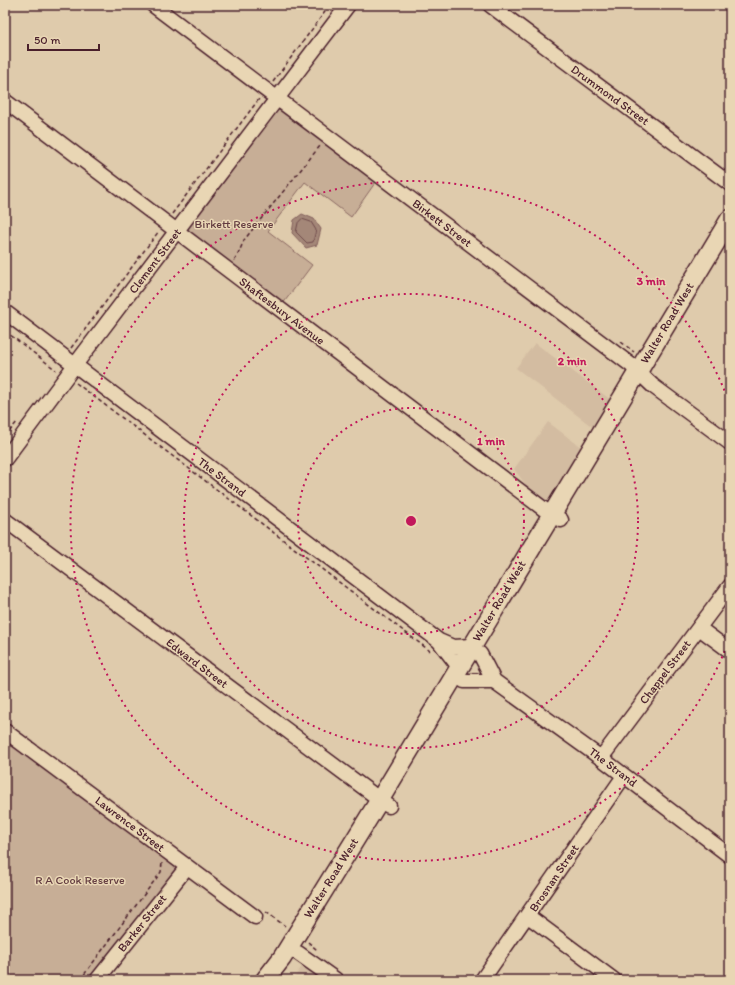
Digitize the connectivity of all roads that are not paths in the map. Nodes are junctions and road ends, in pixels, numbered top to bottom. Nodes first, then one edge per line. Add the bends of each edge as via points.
1 (153, 5) edge
2 (348, 5) edge
3 (490, 5) edge
4 (277, 98) junction
5 (5, 101) edge
6 (730, 184) edge
7 (730, 219) edge
8 (177, 232) junction
9 (730, 240) edge
10 (5, 312) edge
11 (70, 371) junction
12 (642, 375) junction
13 (730, 443) edge
14 (5, 459) edge
15 (556, 517) junction
16 (5, 520) edge
17 (730, 586) edge
18 (699, 628) junction
19 (435, 646) junction
20 (476, 650) junction
21 (730, 651) edge
22 (462, 674) junction
23 (494, 681) junction
24 (5, 731) edge
25 (601, 758) junction
26 (624, 776) junction
27 (384, 804) junction
28 (730, 856) edge
29 (187, 867) junction
30 (528, 916) junction
31 (255, 917) dead end
32 (298, 953) junction
33 (97, 980) edge
34 (265, 980) edge
35 (278, 980) edge
36 (336, 980) edge
37 (482, 980) edge
38 (614, 980) edge

1 - 4 street, Birkett Street
2 - 4 street, Clement Street
3 - 6 street, Drummond Street
4 - 8 street, Clement Street
4 - 12 street, Birkett Street
5 - 8 street, Shaftesbury Avenue
7 - 12 main road, Walter Road West
8 - 11 street, Clement Street
8 - 15 street, Shaftesbury Avenue
9 - 12 main road, Walter Road West
10 - 11 street, The Strand
11 - 14 street, Clement Street
11 - 19 street, The Strand
12 - 13 street, Birkett Street
12 - 15 main road, Walter Road West
15 - 20 main road, Walter Road West
16 - 27 street, Edward Street
17 - 18 street, Chappel Street
18 - 21 street
18 - 25 street, Chappel Street
19 - 20 street, The Strand
19 - 22 street, The Strand
20 - 22 main road, Walter Road West
20 - 23 street, The Strand
22 - 23 street
22 - 27 main road, Walter Road West
23 - 25 street, The Strand
24 - 29 street, Lawrence Street
25 - 26 street, The Strand
26 - 28 street, The Strand
26 - 30 street, Brosnan Street
27 - 32 main road, Walter Road West
27 - 34 main road, Walter Road West
29 - 31 street, Lawrence Street
29 - 33 street, Barker Street
30 - 37 street, Brosnan Street
30 - 38 street
32 - 35 main road, Walter Road West
32 - 36 street

